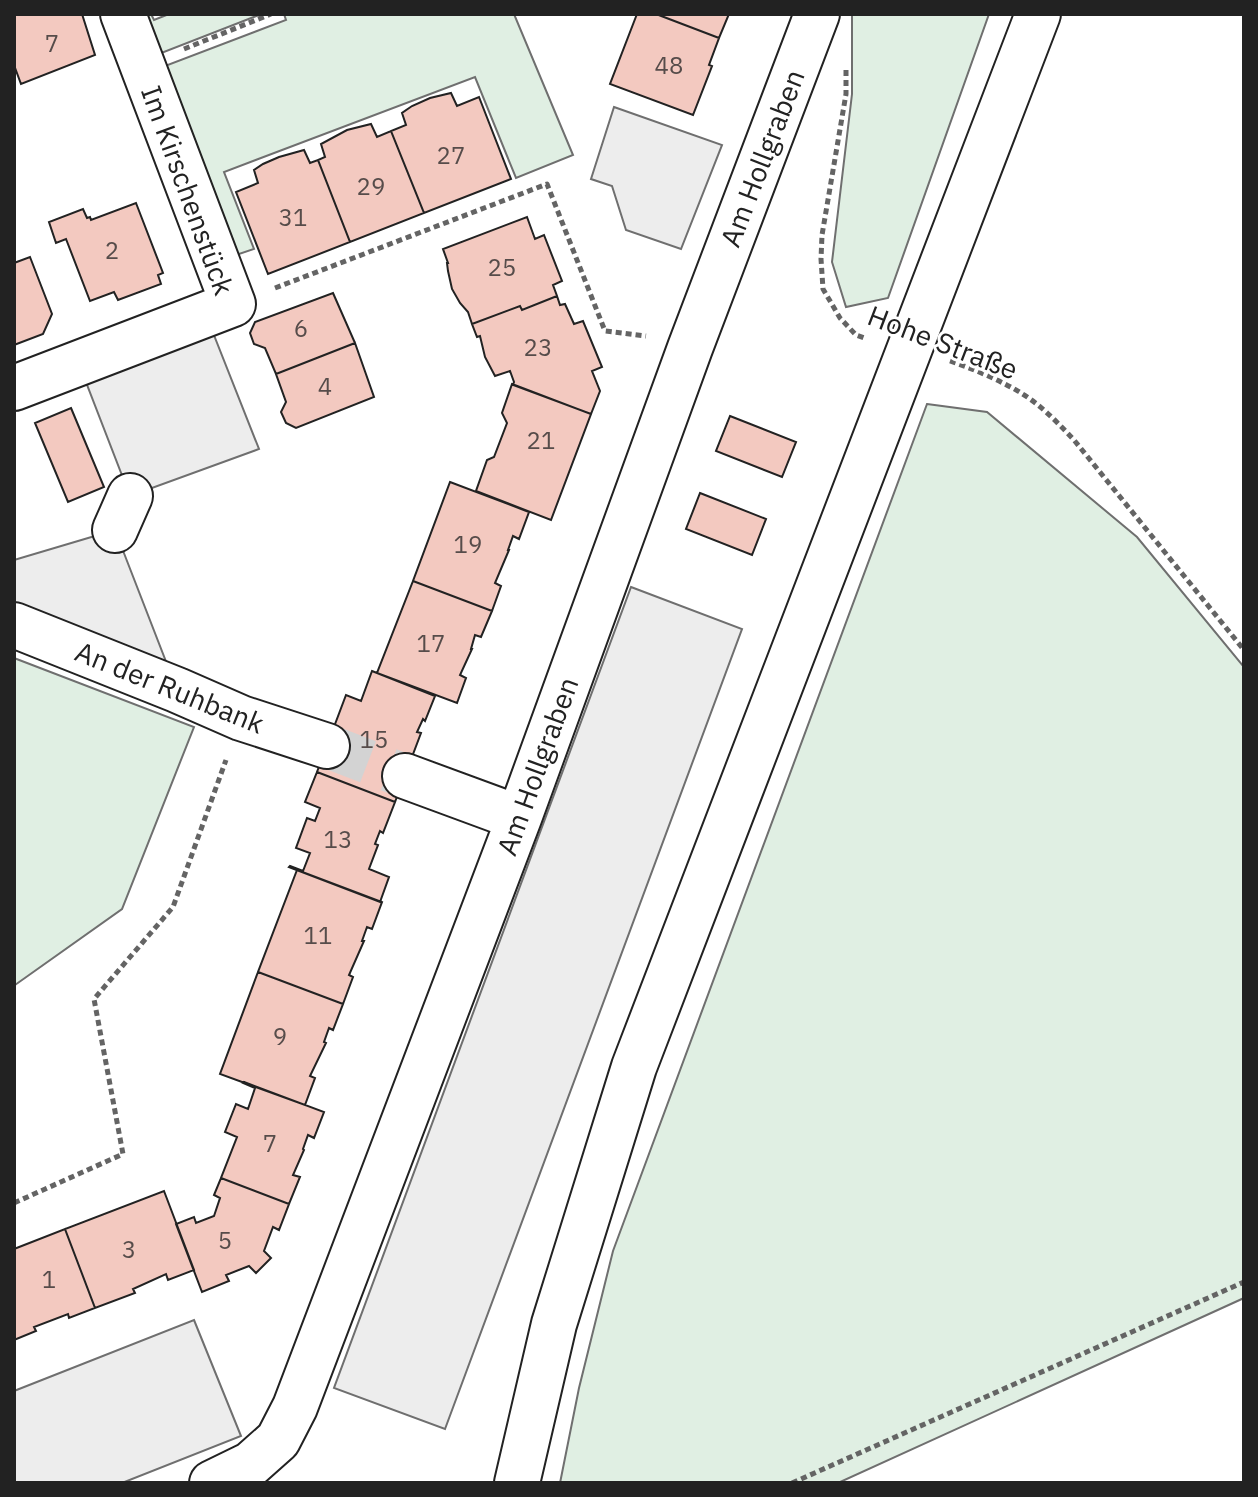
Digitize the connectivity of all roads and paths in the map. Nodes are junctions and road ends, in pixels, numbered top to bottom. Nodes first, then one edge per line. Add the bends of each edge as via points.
1 (123, 14) edge
2 (271, 14) edge
3 (817, 14) edge
4 (1038, 14) edge
5 (142, 65) junction
6 (846, 94) dead end
7 (233, 304) junction
8 (690, 348) junction
9 (909, 349) junction
10 (14, 388) edge
11 (14, 625) edge
12 (1244, 650) edge
13 (241, 718) junction
14 (327, 746) tunnel mouth
15 (405, 776) tunnel mouth
16 (519, 818) junction
17 (14, 1203) edge
18 (1244, 1282) edge
19 (212, 1483) edge
20 (517, 1483) edge
21 (792, 1483) edge

1 - 5 street, Im Kirschenstück
2 - 5 path
3 - 8 street, Am Hollgraben
4 - 9 street
5 - 7 street, Im Kirschenstück
6 - 9 path, Hohe Straße via 822,235 823,289 856,335
7 - 8 path via 547,184 605,331
7 - 10 street, Im Kirschenstück
8 - 16 street, Am Hollgraben
9 - 12 path, Hohe Straße via 1009,387 1051,417
9 - 20 street via 634,1067 554,1324
11 - 13 street, An der Ruhbank
13 - 14 street, An der Ruhbank
13 - 17 path via 173,907 94,999 123,1154
15 - 16 street
16 - 19 street, Am Hollgraben via 295,1407 278,1440 251,1464
18 - 21 path

